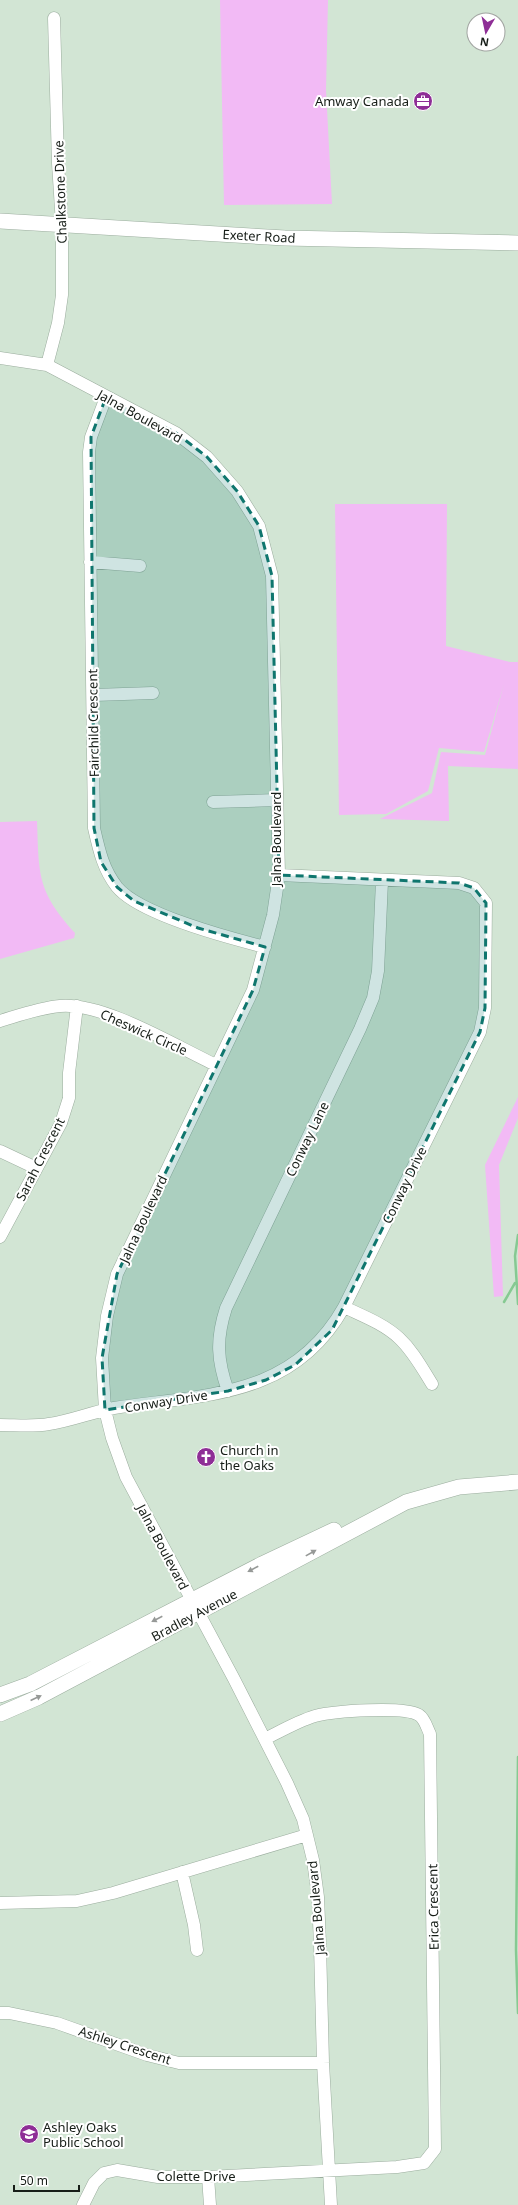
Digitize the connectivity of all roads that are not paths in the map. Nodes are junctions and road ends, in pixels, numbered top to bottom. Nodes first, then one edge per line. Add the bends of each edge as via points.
1 (54, 18) dead end
2 (0, 220) edge
3 (62, 224) junction
4 (518, 242) edge
5 (0, 358) edge
6 (47, 365) junction
7 (106, 397) junction
8 (90, 562) junction
9 (140, 566) dead end
10 (153, 693) dead end
11 (94, 695) junction
12 (277, 800) junction
13 (213, 802) dead end
14 (279, 876) junction
15 (382, 881) junction
16 (265, 947) junction
17 (77, 1006) junction
18 (0, 1021) edge
19 (216, 1065) junction
20 (0, 1151) edge
21 (36, 1168) junction
22 (0, 1237) edge
23 (344, 1307) junction
24 (432, 1384) dead end
25 (228, 1391) junction
26 (106, 1410) junction
27 (0, 1425) edge
28 (518, 1482) edge
29 (195, 1607) junction
30 (0, 1695) edge
31 (0, 1714) edge
32 (265, 1739) junction
33 (307, 1836) junction
34 (182, 1872) junction
35 (0, 1903) edge
36 (197, 1950) dead end
37 (0, 2013) edge
38 (323, 2063) junction
39 (328, 2170) junction
40 (208, 2177) junction
41 (83, 2205) edge
42 (210, 2205) edge
43 (331, 2205) edge

1 - 3 street, Chalkstone Drive
2 - 3 main road, Exeter Road
3 - 4 main road, Exeter Road via 285,238
3 - 6 street, Chalkstone Drive via 62,295
5 - 6 street, Jalna Boulevard
6 - 7 street, Jalna Boulevard
7 - 8 street, Fairchild Crescent via 91,437 89,452
7 - 12 street, Jalna Boulevard via 176,434 207,457 237,491 259,526 272,576
8 - 9 street
8 - 11 street, Fairchild Crescent
10 - 11 street
11 - 16 street, Fairchild Crescent via 94,828 102,862 118,887 134,901 198,928
12 - 13 street
12 - 14 street, Jalna Boulevard
14 - 15 street, Conway Drive
14 - 16 street, Jalna Boulevard
15 - 23 street, Conway Drive via 459,882 474,888 486,903 485,1008 480,1032
15 - 25 street, Conway Lane via 378,971 373,998 226,1308 219,1330 219,1354
16 - 19 street, Jalna Boulevard via 253,990
17 - 18 street, Cheswick Circle via 32,1011
17 - 19 street, Cheswick Circle via 112,1015
17 - 21 street, Sarah Crescent via 69,1073 69,1098 61,1123
19 - 26 street, Jalna Boulevard via 117,1274 107,1316 102,1358
20 - 21 street
21 - 22 street, Sarah Crescent
23 - 24 street via 381,1325 399,1338
23 - 25 street, Conway Drive via 332,1330 295,1365 266,1380
25 - 26 street, Conway Drive
26 - 27 street, Conway Drive via 48,1425
26 - 29 street, Jalna Boulevard via 112,1438 126,1477
28 - 29 main road, Bradley Avenue via 459,1487 423,1496 347,1524 262,1564
29 -> 30 main road, Bradley Avenue via 30,1684
31 -> 29 main road, Bradley Avenue via 39,1697
29 - 32 street, Jalna Boulevard
32 - 33 street, Jalna Boulevard via 303,1818
32 - 39 street, Erica Crescent via 315,1716 358,1711 411,1712 421,1716 430,1734 435,2150 424,2163 415,2166
33 - 34 street
33 - 38 street, Jalna Boulevard via 318,1897
34 - 35 street via 77,1901
34 - 36 street
37 - 38 street, Ashley Crescent via 9,2012 57,2023 148,2055 179,2063
38 - 39 street, Jalna Boulevard
39 - 40 street, Colette Drive
39 - 43 street, Jalna Boulevard
40 - 41 street, Colette Drive via 158,2177 117,2170 104,2173 94,2183
40 - 42 street

